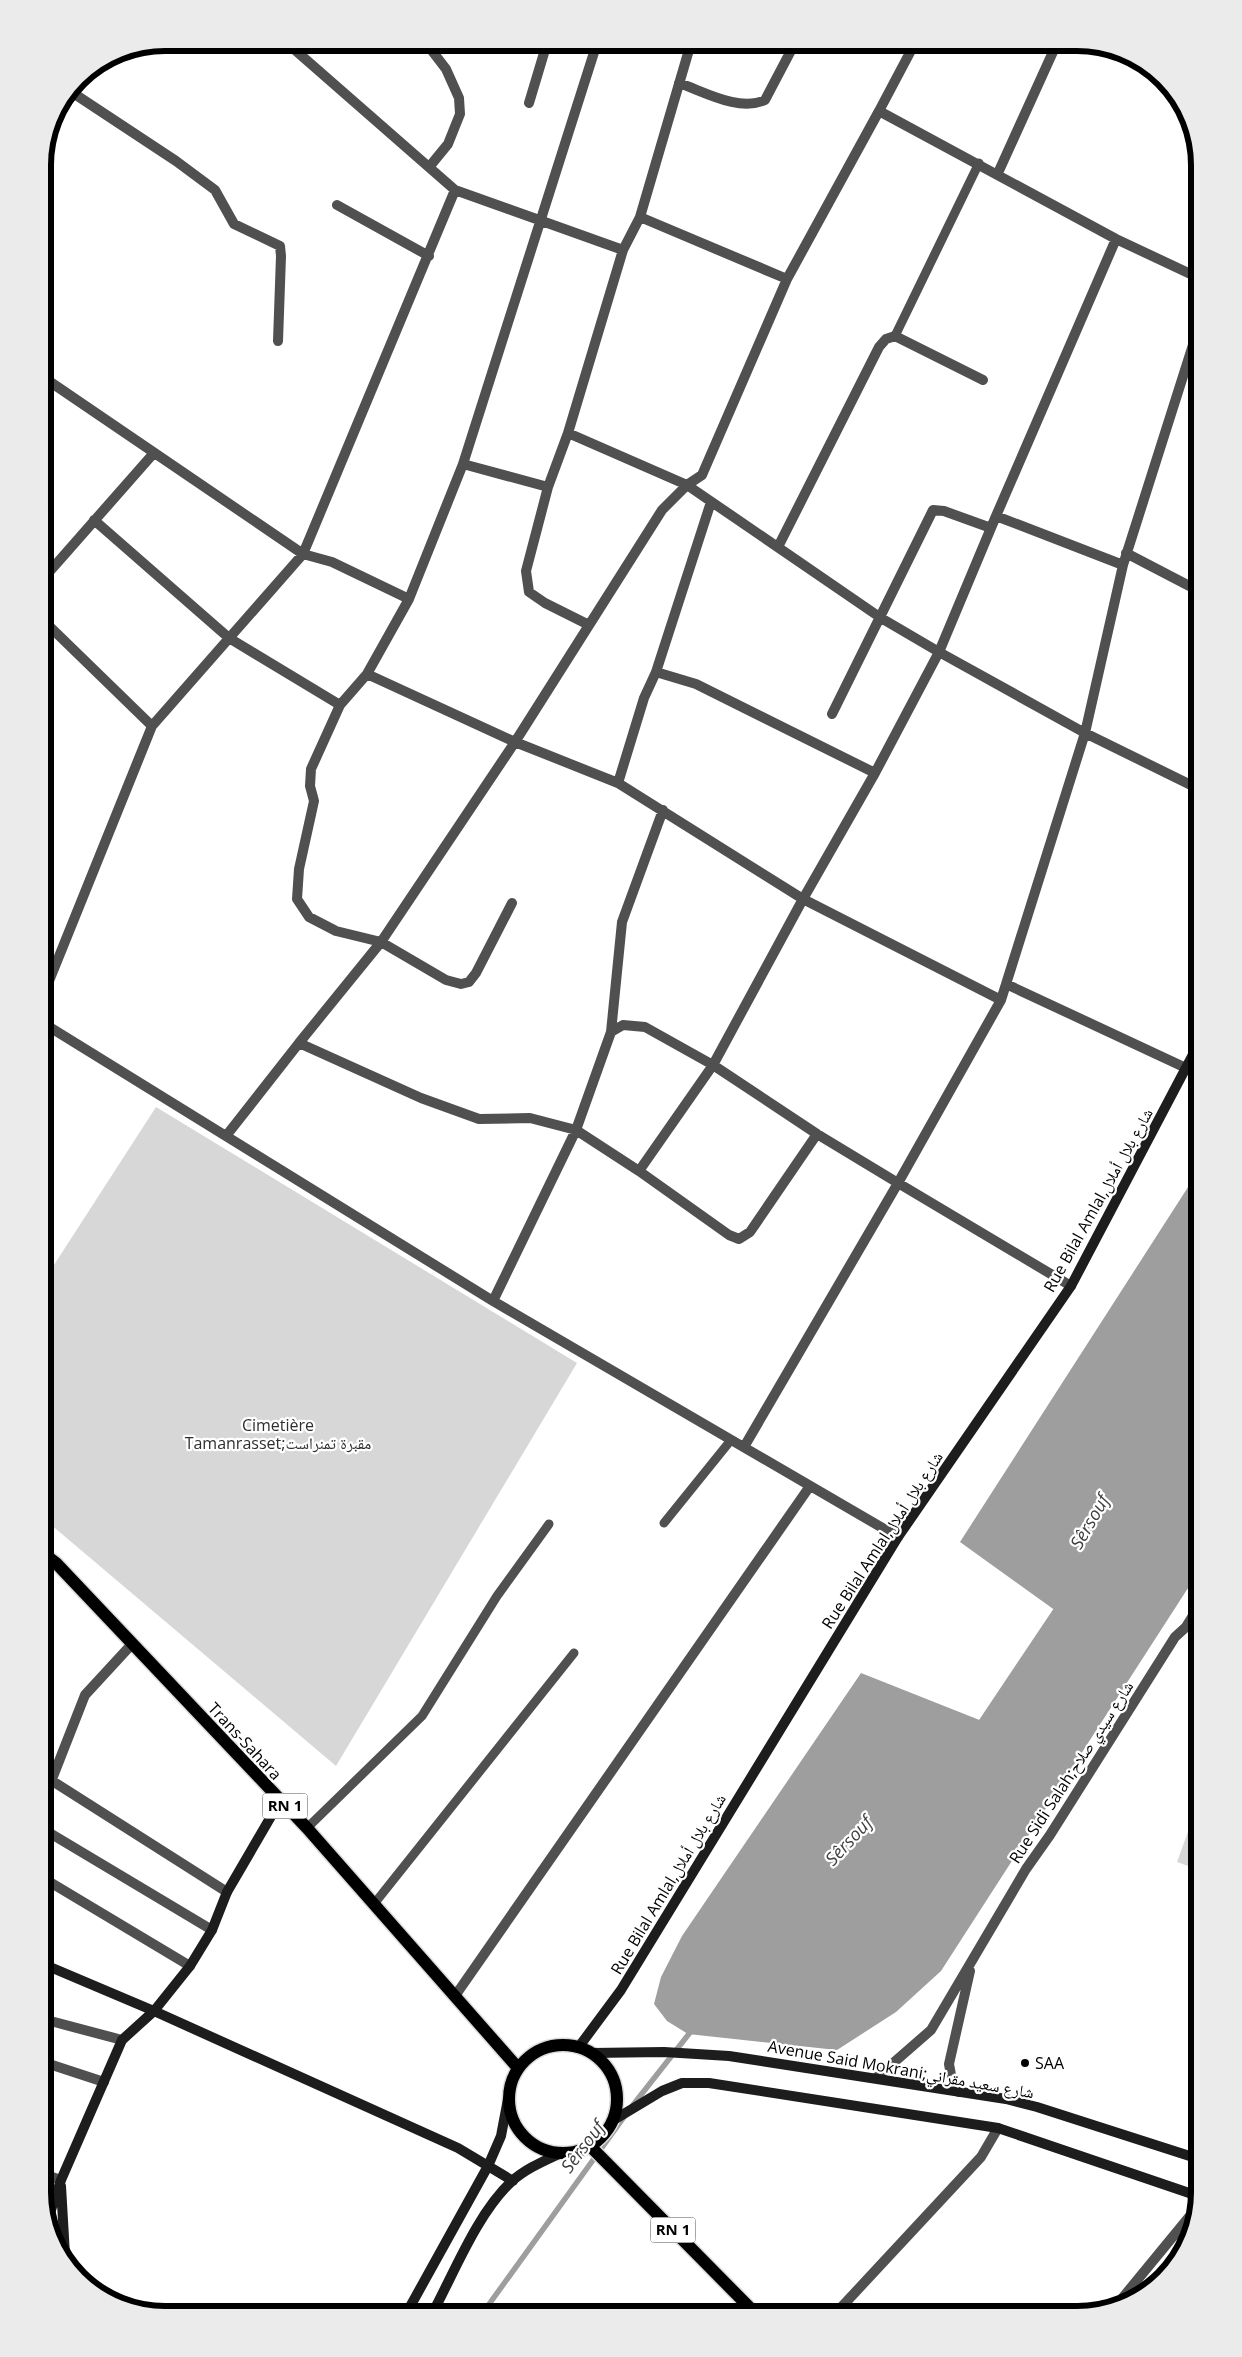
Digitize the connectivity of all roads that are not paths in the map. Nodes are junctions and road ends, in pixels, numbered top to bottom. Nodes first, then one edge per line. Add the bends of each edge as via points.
1 (297, 51) edge
2 (435, 51) edge
3 (545, 51) edge
4 (594, 51) edge
5 (689, 51) edge
6 (791, 51) edge
7 (911, 51) edge
8 (1053, 51) edge
9 (679, 83) junction
10 (76, 95) edge
11 (529, 103) dead end
12 (879, 110) junction
13 (979, 163) junction
14 (430, 166) junction
15 (998, 173) junction
16 (455, 190) junction
17 (338, 205) dead end
18 (640, 217) junction
19 (540, 220) junction
20 (1116, 238) junction
21 (623, 250) junction
22 (429, 256) junction
23 (1191, 274) edge
24 (787, 279) junction
25 (895, 336) junction
26 (278, 341) dead end
27 (1191, 354) edge
28 (983, 380) dead end
29 (51, 383) edge
30 (568, 433) junction
31 (153, 454) junction
32 (463, 464) junction
33 (687, 485) junction
34 (548, 487) junction
35 (711, 502) junction
36 (996, 516) junction
37 (94, 520) junction
38 (991, 528) junction
39 (778, 547) junction
40 (1126, 553) junction
41 (303, 554) junction
42 (1123, 565) junction
43 (51, 570) edge
44 (1191, 586) edge
45 (409, 599) junction
46 (881, 618) junction
47 (589, 625) junction
48 (51, 628) edge
49 (229, 638) junction
50 (939, 652) junction
51 (656, 672) junction
52 (368, 674) junction
53 (340, 705) junction
54 (832, 714) dead end
55 (152, 726) junction
56 (1085, 734) junction
57 (515, 742) junction
58 (875, 773) junction
59 (618, 783) junction
60 (1191, 785) edge
61 (663, 810) junction
62 (803, 899) junction
63 (512, 903) dead end
64 (381, 942) junction
65 (51, 976) edge
66 (1006, 984) junction
67 (1001, 1000) junction
68 (51, 1028) edge
69 (611, 1032) junction
70 (299, 1043) junction
71 (1191, 1059) edge
72 (713, 1064) junction
73 (1186, 1068) junction
74 (576, 1130) junction
75 (817, 1134) junction
76 (226, 1136) junction
77 (639, 1171) junction
78 (898, 1183) junction
79 (1071, 1286) junction
80 (493, 1301) junction
81 (731, 1440) junction
82 (744, 1448) junction
83 (810, 1486) junction
84 (664, 1523) dead end
85 (549, 1524) dead end
86 (898, 1537) junction
87 (51, 1559) edge
88 (1191, 1620) edge
89 (132, 1644) junction
90 (574, 1653) dead end
91 (51, 1768) edge
92 (51, 1780) edge
93 (280, 1801) junction
94 (307, 1828) junction
95 (51, 1834) edge
96 (51, 1883) edge
97 (227, 1892) junction
98 (374, 1904) junction
99 (212, 1930) junction
100 (974, 1958) junction
101 (190, 1966) junction
102 (51, 1968) edge
103 (455, 1996) junction
104 (154, 2011) junction
105 (51, 2021) edge
106 (122, 2040) junction
107 (578, 2048) junction
108 (590, 2053) junction
109 (51, 2065) edge
110 (518, 2068) junction
111 (876, 2078) junction
112 (104, 2082) junction
113 (959, 2092) junction
114 (508, 2099) junction
115 (612, 2121) junction
116 (998, 2128) junction
117 (590, 2146) junction
118 (561, 2153) junction
119 (1191, 2156) edge
120 (488, 2166) junction
121 (51, 2177) edge
122 (60, 2180) junction
123 (513, 2181) junction
124 (1191, 2194) edge
125 (52, 2206) edge
126 (1187, 2219) edge
127 (64, 2244) edge
128 (1127, 2294) edge
129 (410, 2306) edge
130 (436, 2306) edge
131 (748, 2306) edge
132 (842, 2306) edge

1 - 14 street
2 - 14 street via 459,98 460,114 448,144
3 - 11 street
4 - 19 street
5 - 9 street
6 - 9 street via 765,100 757,104 741,104
7 - 12 street
8 - 15 street
9 - 18 street
10 - 26 street via 215,190 234,224 280,246
12 - 13 street
12 - 24 street
13 - 15 street
13 - 25 lane
14 - 16 street
15 - 20 street
16 - 19 street
16 - 22 street
17 - 22 street
18 - 21 street
18 - 24 street
19 - 21 street
19 - 32 street
20 - 23 street
20 - 36 street
21 - 30 street
22 - 41 street
24 - 33 street via 702,475
25 - 28 street
25 - 39 street via 886,339 879,347
27 - 40 street
29 - 31 street
30 - 33 street
30 - 34 street
31 - 37 street
31 - 41 street
32 - 34 street
32 - 45 street
33 - 35 street
33 - 47 street via 662,510
34 - 47 street via 526,570 529,592
35 - 39 street
35 - 51 street
36 - 38 street
36 - 42 street
37 - 43 street
37 - 49 street
38 - 46 street via 933,510
38 - 50 street
39 - 46 street
40 - 42 street
40 - 44 street
41 - 45 street via 332,562
41 - 49 street
42 - 56 street
45 - 52 street
46 - 50 street
46 - 54 street
47 - 57 street
48 - 55 street
49 - 53 street
49 - 55 street
50 - 56 street
50 - 58 street
51 - 58 street via 696,684
51 - 59 street via 644,698
52 - 53 street
52 - 57 street
53 - 64 street via 311,769 310,786 314,801 299,869 297,899 309,917 336,931
55 - 65 street
56 - 60 street
56 - 66 street
57 - 59 street
57 - 64 street
58 - 62 street
59 - 61 street
61 - 62 street
61 - 69 street via 622,922
62 - 67 street
62 - 72 street
63 - 64 street via 476,973 468,982 461,984 446,980
64 - 70 street
66 - 67 street
66 - 73 street
67 - 78 street
68 - 76 street
69 - 72 street via 623,1025 645,1027
69 - 74 street
70 - 74 street via 421,1098 480,1119 530,1118
70 - 76 street
71 - 73 street, Rue Bilal Amlal,شارع بلال أملال
72 - 75 street
72 - 77 street
73 - 79 street, Rue Bilal Amlal,شارع بلال أملال
74 - 77 street
74 - 80 street
75 - 77 street via 750,1232 740,1239 729,1235
75 - 78 street
76 - 80 street
78 - 79 street
78 - 82 street
79 - 86 street, Rue Bilal Amlal,شارع بلال أملال
80 - 81 street
81 - 82 street
81 - 84 lane
82 - 83 street
83 - 86 street
83 - 103 street
85 - 94 lane via 497,1596 422,1716
86 - 107 street, Rue Bilal Amlal,شارع بلال أملال via 620,1990
87 - 89 main road, Trans-Sahara / RN 1
88 - 100 street, Rue Sidi Salah;شارع سيدي صلاح via 1175,1638 1026,1869
89 - 91 street via 85,1695
89 - 93 main road, Trans-Sahara / RN 1
90 - 98 lane
92 - 97 street
93 - 94 main road, Trans-Sahara / RN 1
93 - 97 street
94 - 98 main road, Trans-Sahara / RN 1
95 - 99 street
96 - 101 street
97 - 99 street
98 - 103 main road, Trans-Sahara / RN 1
99 - 101 street
100 - 111 street, Rue Sidi Salah;شارع سيدي صلاح via 931,2030
100 - 113 street, Rue Sidi Salah;شارع سيدي صلاح via 949,2064
101 - 104 street
102 - 104 street
103 - 110 main road, Trans-Sahara / RN 1
104 - 106 street
104 - 120 street via 458,2148
105 - 106 street
106 - 112 street
107 - 108 main road
107 - 110 main road via 562,2045 545,2048
108 - 111 street, Avenue Said Mokrani;شارع سعيد مقراني via 715,2055
108 - 115 main road via 602,2062 616,2088 617,2105
109 - 112 street
110 - 114 main road
111 - 113 street, Avenue Said Mokrani;شارع سعيد مقراني
112 - 122 street
113 - 119 street, Avenue Said Mokrani;شارع سعيد مقراني via 1037,2107
114 - 118 main road via 511,2116 519,2131 546,2151
114 - 120 street via 501,2136
115 - 116 street via 662,2091 682,2083 710,2083
115 - 117 main road
116 - 124 street
116 - 132 street via 981,2157
117 - 118 main road
117 - 131 main road, RN 1
118 - 123 street
120 - 123 street
120 - 129 street
121 - 122 street
122 - 125 street
122 - 127 street
123 - 130 street via 486,2213
126 - 128 street

